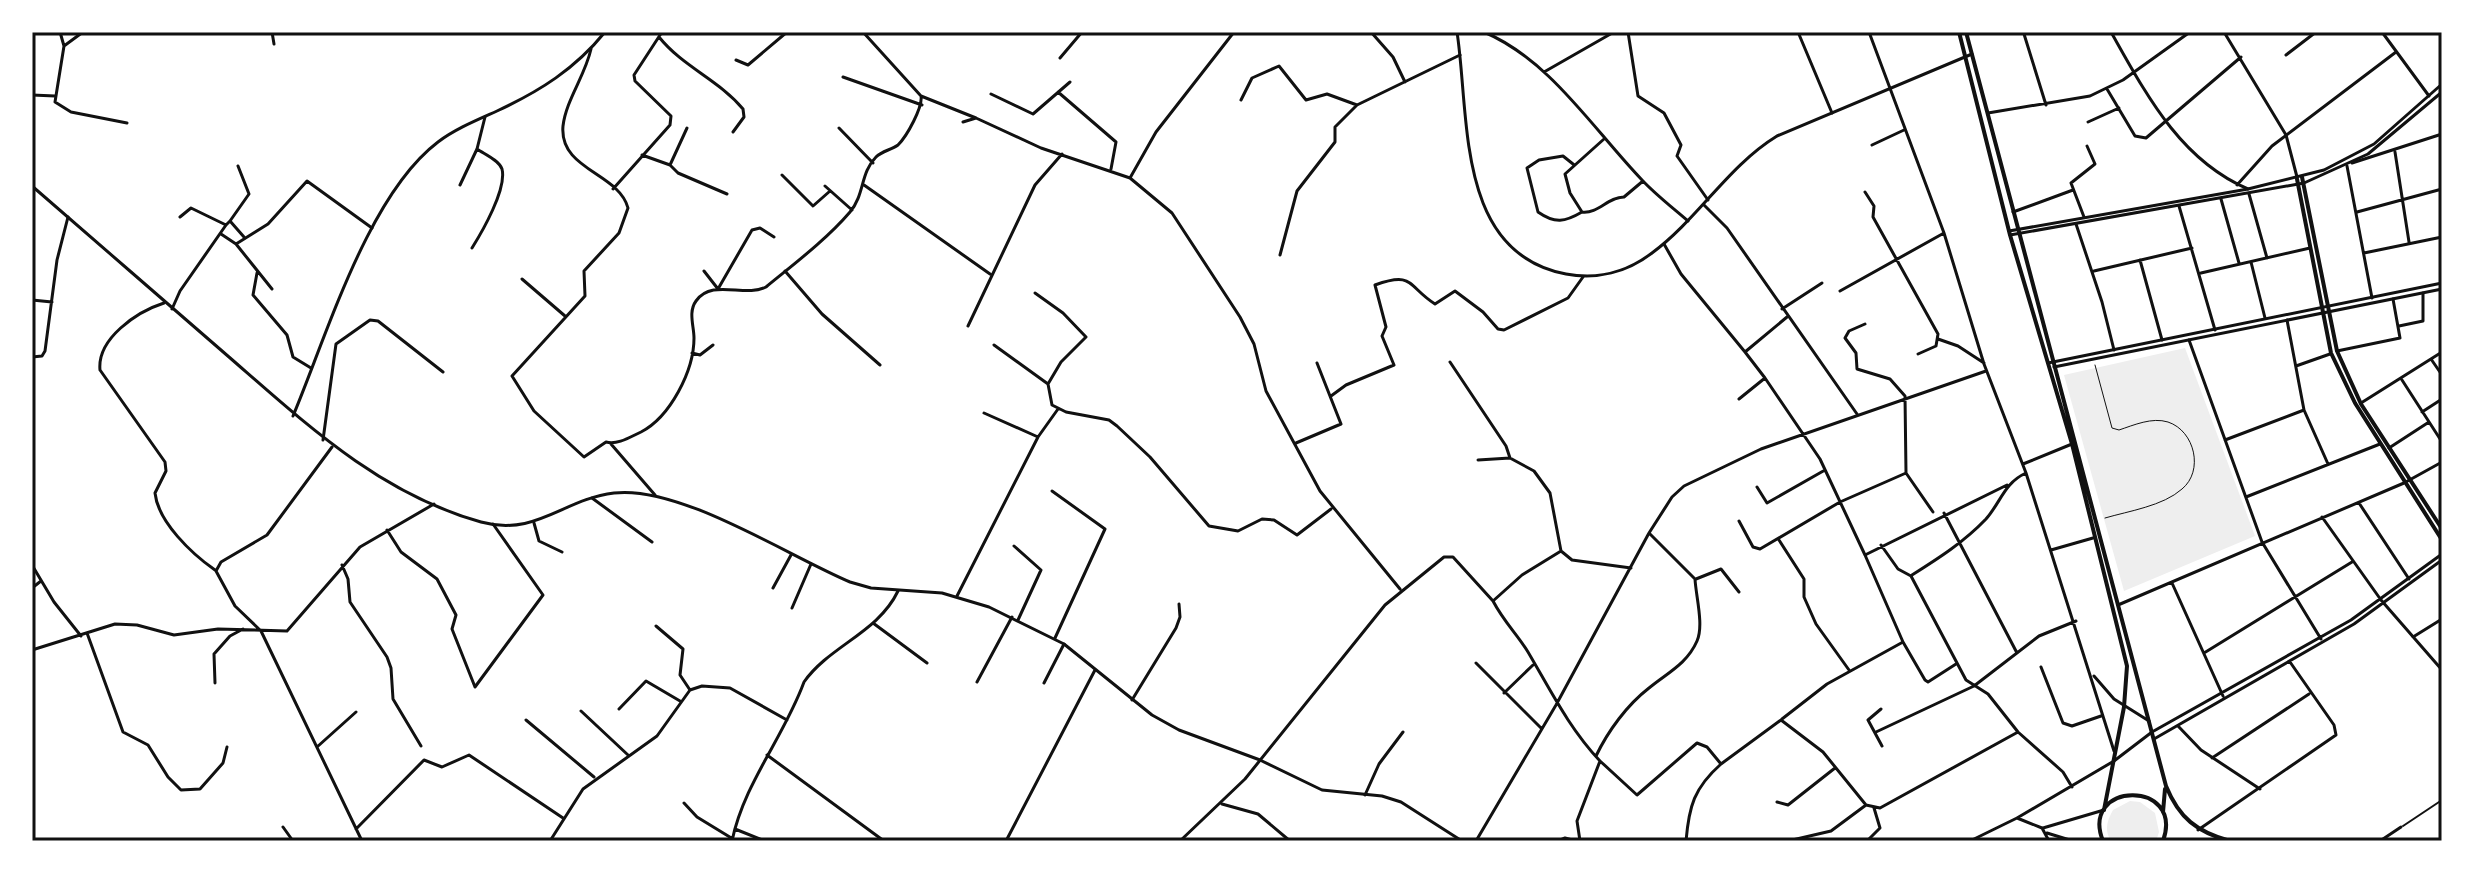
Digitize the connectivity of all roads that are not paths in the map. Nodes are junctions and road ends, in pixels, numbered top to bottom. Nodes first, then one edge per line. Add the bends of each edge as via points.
1 (60, 32) edge
2 (83, 32) edge
3 (272, 32) edge
4 (605, 32) edge
5 (787, 32) edge
6 (863, 32) edge
7 (1082, 32) edge
8 (1234, 32) edge
9 (1371, 32) edge
10 (1457, 32) edge
11 (1484, 32) edge
12 (1614, 32) edge
13 (1628, 32) edge
14 (1798, 32) edge
15 (1869, 32) edge
16 (1959, 32) edge
17 (1966, 32) edge
18 (2111, 32) edge
19 (2190, 32) edge
20 (2224, 32) edge
21 (2316, 32) edge
22 (2382, 32) edge
23 (661, 34) edge
24 (2024, 34) edge
25 (274, 44) dead end
26 (64, 46) junction
27 (591, 49) junction
28 (2396, 52) junction
29 (1972, 54) junction
30 (1460, 55) junction
31 (2286, 55) dead end
32 (1965, 57) junction
33 (2241, 57) junction
34 (1060, 58) dead end
35 (736, 60) dead end
36 (1544, 72) junction
37 (2134, 73) junction
38 (843, 77) dead end
39 (1070, 82) dead end
40 (1405, 82) junction
41 (2442, 84) edge
42 (1892, 89) junction
43 (2107, 89) junction
44 (1058, 92) junction
45 (2442, 92) edge
46 (991, 94) dead end
47 (32, 95) edge
48 (55, 96) junction
49 (921, 96) junction
50 (2429, 96) junction
51 (1241, 100) dead end
52 (922, 105) junction
53 (1357, 105) junction
54 (2046, 105) junction
55 (2119, 108) junction
56 (1832, 113) junction
57 (1988, 113) junction
58 (485, 117) junction
59 (976, 118) junction
60 (963, 122) dead end
61 (2088, 122) dead end
62 (127, 123) dead end
63 (2167, 124) junction
64 (687, 128) dead end
65 (839, 128) dead end
66 (1906, 129) junction
67 (733, 132) dead end
68 (2442, 134) edge
69 (2286, 135) junction
70 (1606, 138) junction
71 (1872, 145) dead end
72 (2087, 146) dead end
73 (477, 149) junction
74 (2395, 152) junction
75 (1062, 154) junction
76 (642, 155) junction
77 (873, 163) junction
78 (1573, 164) junction
79 (670, 165) junction
80 (2350, 165) junction
81 (238, 166) dead end
82 (1111, 169) junction
83 (782, 175) dead end
84 (1130, 178) junction
85 (1643, 181) junction
86 (2300, 181) junction
87 (460, 185) dead end
88 (864, 185) junction
89 (2237, 185) junction
90 (32, 186) edge
91 (825, 186) dead end
92 (613, 189) junction
93 (2442, 189) edge
94 (2073, 190) junction
95 (830, 191) junction
96 (1865, 192) dead end
97 (2248, 192) junction
98 (727, 194) dead end
99 (2221, 199) junction
100 (2402, 200) junction
101 (1706, 202) junction
102 (2179, 206) junction
103 (852, 210) junction
104 (1582, 212) junction
105 (2013, 212) junction
106 (2357, 212) junction
107 (68, 217) junction
108 (180, 217) dead end
109 (2084, 217) junction
110 (1688, 221) junction
111 (228, 223) junction
112 (2076, 224) junction
113 (372, 228) junction
114 (2018, 232) junction
115 (1944, 233) junction
116 (2010, 233) junction
117 (221, 234) junction
118 (774, 237) dead end
119 (2442, 237) edge
120 (244, 238) junction
121 (2409, 242) junction
122 (236, 244) junction
123 (1664, 244) junction
124 (472, 248) dead end
125 (2192, 248) junction
126 (2310, 248) junction
127 (2364, 253) junction
128 (1280, 255) dead end
129 (2267, 258) junction
130 (1895, 259) junction
131 (2140, 260) junction
132 (2251, 262) junction
133 (2239, 263) junction
134 (704, 271) dead end
135 (785, 271) junction
136 (2092, 271) junction
137 (257, 273) junction
138 (2201, 273) junction
139 (990, 274) junction
140 (1583, 277) junction
141 (522, 279) dead end
142 (1822, 283) dead end
143 (2442, 283) edge
144 (272, 289) dead end
145 (718, 289) junction
146 (2442, 289) edge
147 (1840, 291) dead end
148 (1035, 293) dead end
149 (2423, 293) junction
150 (2372, 298) junction
151 (2393, 299) junction
152 (32, 300) edge
153 (52, 302) junction
154 (164, 303) junction
155 (172, 309) junction
156 (1782, 309) junction
157 (2325, 309) junction
158 (565, 316) junction
159 (1787, 317) junction
160 (2265, 318) junction
161 (2287, 320) junction
162 (1865, 324) dead end
163 (968, 326) dead end
164 (2399, 326) junction
165 (2215, 330) junction
166 (1938, 339) junction
167 (2162, 340) junction
168 (2189, 340) junction
169 (713, 345) dead end
170 (994, 345) dead end
171 (2114, 350) junction
172 (1745, 352) junction
173 (2334, 352) junction
174 (2442, 352) edge
175 (692, 353) junction
176 (1918, 354) dead end
177 (32, 357) edge
178 (2431, 359) junction
179 (1450, 362) dead end
180 (1317, 363) dead end
181 (1984, 364) junction
182 (880, 365) dead end
183 (2052, 365) junction
184 (2095, 365) dead end
185 (2296, 366) junction
186 (312, 369) junction
187 (1987, 371) junction
188 (443, 372) dead end
189 (2442, 375) edge
190 (1765, 378) junction
191 (2402, 380) junction
192 (1048, 384) junction
193 (1331, 396) junction
194 (1905, 396) junction
195 (1739, 399) dead end
196 (2442, 399) edge
197 (2361, 404) junction
198 (1058, 409) junction
199 (2304, 410) junction
200 (2422, 412) junction
201 (984, 413) dead end
202 (1857, 414) junction
203 (293, 416) junction
204 (2429, 422) junction
205 (1804, 433) junction
206 (1038, 437) junction
207 (323, 440) junction
208 (2225, 440) junction
209 (2442, 442) edge
210 (1296, 443) junction
211 (611, 444) junction
212 (2072, 444) junction
213 (2380, 444) junction
214 (332, 447) junction
215 (2389, 448) junction
216 (1510, 458) junction
217 (1478, 460) dead end
218 (2442, 462) edge
219 (2023, 464) junction
220 (2328, 464) junction
221 (1825, 470) junction
222 (1906, 473) junction
223 (2026, 473) junction
224 (2407, 481) junction
225 (2007, 485) junction
226 (1757, 487) dead end
227 (1052, 491) dead end
228 (656, 496) junction
229 (2246, 497) junction
230 (592, 498) junction
231 (1840, 502) junction
232 (2359, 503) junction
233 (434, 504) junction
234 (1331, 509) junction
235 (1933, 512) dead end
236 (1944, 513) junction
237 (2322, 517) junction
238 (2105, 518) dead end
239 (1739, 521) dead end
240 (534, 523) junction
241 (493, 524) junction
242 (2442, 529) edge
243 (387, 530) junction
244 (1649, 533) junction
245 (2093, 538) junction
246 (1779, 540) junction
247 (2442, 540) edge
248 (652, 542) dead end
249 (2262, 542) junction
250 (1881, 545) junction
251 (1014, 546) dead end
252 (1959, 546) junction
253 (2051, 550) junction
254 (1561, 551) junction
255 (562, 552) dead end
256 (2442, 554) edge
257 (791, 555) junction
258 (1865, 555) junction
259 (2442, 560) edge
260 (2352, 562) junction
261 (811, 564) junction
262 (32, 565) edge
263 (342, 565) junction
264 (1631, 568) junction
265 (216, 571) junction
266 (1911, 576) junction
267 (1695, 579) junction
268 (2409, 579) junction
269 (41, 581) junction
270 (2172, 582) junction
271 (32, 588) edge
272 (773, 588) dead end
273 (1400, 589) junction
274 (898, 591) junction
275 (1739, 592) dead end
276 (957, 596) junction
277 (2294, 600) junction
278 (1493, 601) junction
279 (2382, 602) junction
280 (1179, 604) dead end
281 (2118, 605) junction
282 (792, 608) dead end
283 (1012, 617) junction
284 (2442, 619) edge
285 (1018, 620) junction
286 (2076, 621) junction
287 (873, 623) junction
288 (656, 626) dead end
289 (243, 629) junction
290 (261, 631) junction
291 (87, 633) junction
292 (81, 636) junction
293 (2413, 637) junction
294 (1055, 638) junction
295 (2321, 640) junction
296 (1903, 642) junction
297 (1064, 644) junction
298 (32, 650) edge
299 (2017, 653) junction
300 (2204, 653) junction
301 (2290, 662) junction
302 (927, 663) dead end
303 (1476, 663) dead end
304 (1957, 663) junction
305 (1534, 664) junction
306 (2041, 667) dead end
307 (1095, 670) junction
308 (1849, 670) junction
309 (2442, 670) edge
310 (2092, 672) junction
311 (977, 682) dead end
312 (215, 683) dead end
313 (1044, 683) dead end
314 (1974, 686) junction
315 (690, 690) junction
316 (1504, 693) junction
317 (2222, 694) junction
318 (2311, 694) junction
319 (2224, 699) junction
320 (1132, 700) junction
321 (680, 701) junction
322 (1556, 705) junction
323 (2124, 707) junction
324 (619, 709) dead end
325 (1881, 709) dead end
326 (581, 711) dead end
327 (356, 712) dead end
328 (2102, 715) junction
329 (526, 720) dead end
330 (787, 720) junction
331 (1781, 720) junction
332 (2149, 721) junction
333 (2178, 725) junction
334 (1541, 728) junction
335 (1403, 732) dead end
336 (1876, 732) junction
337 (2018, 732) junction
338 (2152, 732) junction
339 (2154, 739) junction
340 (421, 746) dead end
341 (1882, 746) dead end
342 (227, 747) dead end
343 (317, 747) junction
344 (2115, 753) junction
345 (767, 755) junction
346 (629, 756) junction
347 (1596, 756) junction
348 (2212, 758) junction
349 (1260, 760) junction
350 (1600, 761) junction
351 (2114, 761) junction
352 (1721, 764) junction
353 (1835, 768) junction
354 (595, 777) junction
355 (2166, 786) junction
356 (2072, 787) junction
357 (2260, 789) junction
358 (1365, 795) junction
359 (2442, 800) edge
360 (1777, 802) dead end
361 (684, 803) dead end
362 (1222, 804) junction
363 (1866, 805) junction
364 (1874, 808) junction
365 (2161, 809) junction
366 (2104, 810) junction
367 (2177, 811) junction
368 (564, 818) junction
369 (2017, 818) junction
370 (283, 827) dead end
371 (2401, 827) joint
372 (2042, 828) junction
373 (356, 829) junction
374 (735, 829) junction
375 (2198, 830) junction
376 (2047, 833) junction
377 (1876, 834) junction
378 (1881, 839) dead end
379 (733, 840) edge
380 (293, 841) edge
381 (362, 841) edge
382 (550, 841) edge
383 (765, 841) edge
384 (884, 841) edge
385 (1006, 841) edge
386 (1180, 841) edge
387 (1290, 841) edge
388 (1462, 841) edge
389 (1476, 841) edge
390 (1558, 841) edge
391 (1578, 841) edge
392 (1686, 841) edge
393 (1788, 841) edge
394 (1867, 841) edge
395 (1970, 841) edge
396 (2049, 841) edge
397 (2073, 841) edge
398 (2103, 841) edge
399 (2163, 841) edge
400 (2230, 841) edge
401 (2380, 841) edge

1 - 26 street
2 - 26 street
3 - 25 street
4 - 27 street
5 - 35 street via 748,65
6 - 49 street
7 - 34 street
8 - 84 street via 1156,132
9 - 40 street via 1393,57
10 - 30 street
11 - 36 street via 1511,45
12 - 36 street
13 - 101 street via 1638,96 1669,119 1681,145 1677,156
14 - 56 street
15 - 42 street
16 - 32 main road
17 - 29 main road
18 - 37 street
19 - 37 street
20 - 33 street
21 - 31 street
22 - 28 street
23 - 67 street via 671,51 743,109 744,117
23 - 76 street via 634,75 671,116 666,132
24 - 54 street
26 - 48 street
27 - 58 street via 550,84
27 - 92 street via 563,135 576,160
28 - 50 street
28 - 69 street
29 - 32 street
29 - 57 main road
30 - 40 street
30 - 140 street via 1474,178 1485,212 1502,238 1530,259
32 - 42 street
32 - 116 main road
33 - 63 street
33 - 69 street
36 - 70 street
37 - 43 street
37 - 63 street
38 - 52 street
39 - 44 street
40 - 53 street
41 - 50 street
42 - 56 street
42 - 66 street
43 - 54 street
43 - 55 street
44 - 46 street via 1033,114
44 - 82 street via 1116,142
45 - 80 street via 2392,137
47 - 48 street
48 - 62 street via 57,104 71,112
49 - 52 street
49 - 59 street
50 - 86 street via 2374,144
51 - 53 street via 1252,78 1279,66 1306,100 1327,94
52 - 77 street via 899,143
53 - 128 street via 1335,127 1335,142 1297,191
54 - 57 street
55 - 61 street
55 - 63 street via 2141,138
56 - 101 street via 1762,145
57 - 105 main road
58 - 73 street
58 - 113 street via 423,154 388,195
59 - 60 street
59 - 75 street
63 - 89 street via 2205,165
64 - 79 street
65 - 77 street
66 - 71 street
66 - 115 street
68 - 74 street
69 - 86 street
69 - 89 street
70 - 78 street
70 - 85 street
72 - 94 street via 2095,164 2072,180
73 - 87 street
73 - 124 street via 497,162 502,175 494,210
74 - 80 street
74 - 100 street
75 - 82 street
75 - 139 street via 1035,185
76 - 79 street
76 - 92 street
77 - 88 street via 863,176
78 - 104 street via 1565,178
78 - 104 street via 1563,156 1527,168 1538,212 1552,221 1568,221
79 - 98 street
80 - 86 street
80 - 106 street
81 - 111 street via 249,194
82 - 84 street
83 - 95 street via 814,207
84 - 210 street via 1184,227 1247,330 1266,391
85 - 104 street via 1624,197
85 - 110 street
86 - 97 street
86 - 126 main road
86 - 157 main road
88 - 103 street
88 - 139 street
89 - 97 street
90 - 107 street
91 - 95 street
92 - 158 street via 626,202 622,227 584,271 585,296
93 - 100 street
94 - 105 street
94 - 109 street
95 - 103 street
96 - 130 street
97 - 99 street
97 - 109 street
97 - 129 street
99 - 102 street
99 - 133 street
100 - 106 street
100 - 121 street
101 - 110 street
101 - 156 street
102 - 112 street
102 - 125 street
103 - 135 street
105 - 114 main road
106 - 127 street
107 - 153 street
107 - 154 street
108 - 111 street via 191,208
109 - 114 street
110 - 123 street
111 - 117 street
111 - 120 street
112 - 114 street
112 - 136 street
113 - 120 street via 307,181 268,224
113 - 186 street
114 - 116 street
114 - 183 main road
115 - 130 street
115 - 181 street
116 - 183 main road
117 - 122 street
117 - 155 street
118 - 145 street via 760,228 752,230
119 - 121 street
120 - 122 street
121 - 127 street
122 - 137 street
123 - 140 street via 1633,266
123 - 172 street via 1681,274
125 - 131 street
125 - 138 street
126 - 129 street
126 - 157 main road
127 - 150 street
129 - 132 street
130 - 147 street
130 - 166 street
131 - 136 street
131 - 167 street
132 - 133 street
132 - 160 street
133 - 138 street
134 - 145 street
135 - 145 street via 759,290
135 - 182 street via 822,314
136 - 171 street
137 - 144 street
137 - 186 street via 253,295 287,335 293,357
138 - 165 street
139 - 163 street
140 - 193 street via 1568,298 1504,330 1455,291 1435,304 1406,278 1375,285 1386,327 1382,336 1394,365
141 - 158 street
142 - 156 street
143 - 150 street
145 - 175 street via 702,295 693,308
146 - 149 street
148 - 192 street via 1086,337
149 - 151 street
149 - 164 street via 2423,321
150 - 157 street
151 - 157 street
151 - 164 street
152 - 153 street
153 - 177 street via 45,351
154 - 155 street
154 - 265 street via 112,337 98,358 100,370 165,462 155,493 161,513 183,546
155 - 203 street
156 - 159 street
157 - 160 street
157 - 161 street
157 - 173 main road
158 - 211 street via 512,376 526,401 582,457
159 - 172 street
159 - 202 street
160 - 165 street
161 - 168 street
161 - 185 street
162 - 194 street via 1845,336 1856,353 1855,366 1890,379
164 - 173 street via 2400,338
165 - 167 street
166 - 176 street via 1933,349
166 - 181 street
167 - 171 street
168 - 183 street
168 - 208 street
169 - 175 street via 700,355
170 - 192 street
171 - 183 street
172 - 190 street
173 - 185 street
173 - 197 main road
173 - 213 main road
174 - 178 street
175 - 211 street via 678,391 651,427
178 - 189 street
178 - 191 street
179 - 216 street
180 - 193 street
181 - 187 street
183 - 212 main road
183 - 281 main road
184 - 238 lane via 2112,428 2169,422 2188,437 2194,456 2192,475 2180,492
185 - 199 street
186 - 203 street
187 - 194 street
187 - 219 street
188 - 207 street via 370,320 336,344
190 - 195 street
190 - 205 street
191 - 197 street
191 - 200 street
192 - 198 street via 1049,399
193 - 210 street via 1340,426
194 - 202 street
194 - 222 street
196 - 200 street
197 - 215 main road
198 - 206 street
198 - 234 street via 1117,426 1217,529 1238,531 1264,519 1279,521 1297,535
199 - 208 street
199 - 220 street
200 - 204 street
201 - 206 street
202 - 205 street
203 - 207 street
204 - 209 street
204 - 215 street
205 - 221 street
205 - 244 street via 1691,481 1672,497
206 - 276 street
207 - 214 street
208 - 229 street
210 - 234 street
211 - 228 street
212 - 219 street
212 - 245 main road
213 - 220 street
213 - 224 main road
214 - 233 street
214 - 265 street via 267,535 221,562
215 - 224 main road
216 - 217 street
216 - 254 street via 1534,471 1550,493
218 - 224 street
219 - 223 street
220 - 229 street
221 - 226 street via 1767,503
221 - 231 street
222 - 231 street
222 - 235 street
223 - 225 street
223 - 253 street
224 - 232 street
224 - 242 main road
224 - 247 main road
225 - 236 street
225 - 252 street via 1987,517
227 - 294 street via 1105,529
228 - 230 street via 614,493
228 - 257 street
229 - 249 street
230 - 240 street
230 - 248 street
231 - 246 street
231 - 258 street
232 - 237 street
232 - 268 street
233 - 241 street
233 - 243 street
234 - 273 street
236 - 250 street
236 - 252 street
237 - 249 street
237 - 260 street
239 - 246 street via 1756,549
240 - 241 street
240 - 255 street via 539,541
241 - 243 street via 543,595 475,687 452,629 456,615 437,579 401,552
243 - 263 street
244 - 264 street
244 - 267 street
245 - 253 street
245 - 323 main road via 2127,666
246 - 308 street via 1804,579 1804,597 1816,624
249 - 270 street
249 - 277 street
250 - 258 street
250 - 266 street via 1898,569
251 - 285 street via 1041,570
252 - 266 street
252 - 299 street
253 - 286 street
254 - 264 street via 1572,560
254 - 278 street
256 - 268 street
257 - 261 street
257 - 272 street
258 - 296 street
259 - 279 street
260 - 277 street
260 - 279 street
261 - 274 street via 850,582
261 - 282 street
262 - 269 street
263 - 290 street via 292,628
263 - 340 street via 350,602 387,657 393,699
264 - 322 street
265 - 290 street via 235,606
266 - 304 street
267 - 275 street via 1720,569
267 - 347 street via 1696,643 1675,671 1634,702
268 - 279 street
269 - 271 street
269 - 292 street
270 - 281 street
270 - 300 street
273 - 278 street via 1449,556
273 - 349 street
274 - 276 street
274 - 287 street via 886,613
276 - 283 street
277 - 295 street
277 - 300 street
278 - 305 street
279 - 293 street
279 - 295 street
280 - 320 street via 1176,628
281 - 332 main road
283 - 285 street
283 - 311 street
284 - 293 street
285 - 294 street
286 - 299 street via 2039,636
286 - 310 street
287 - 302 street
287 - 330 street via 814,670
288 - 315 street via 683,649 680,675
289 - 290 street
289 - 291 street via 174,635 127,624
289 - 312 street via 214,654
290 - 343 street
291 - 292 street
291 - 342 street via 123,732 148,745 181,790 200,789 223,763
292 - 298 street
293 - 309 street
294 - 297 street
295 - 301 street
295 - 317 street
296 - 304 street via 1928,682
296 - 308 street
297 - 307 street
297 - 313 street
299 - 314 street
300 - 317 street
301 - 318 street
301 - 319 street
303 - 316 street
304 - 314 street
305 - 316 street
305 - 322 street
306 - 328 street via 2063,723 2072,726
307 - 320 street
307 - 385 street
308 - 331 street
310 - 323 street
310 - 328 street
314 - 336 street
314 - 337 street via 2000,707
315 - 321 street
315 - 330 street via 730,688
316 - 334 street
317 - 319 street
317 - 338 street
318 - 348 street
318 - 357 street via 2336,735
319 - 333 street
320 - 349 street via 1179,730
321 - 324 street via 646,681
321 - 346 street via 657,736
322 - 334 street
322 - 347 street
323 - 332 street
323 - 344 main road
325 - 336 street via 1868,720
326 - 346 street
327 - 343 street
328 - 344 street
329 - 354 street
330 - 345 street
331 - 352 street
331 - 353 street
332 - 338 main road
333 - 339 street
333 - 348 street
334 - 389 street
335 - 358 street via 1379,764
336 - 341 street
337 - 356 street via 2063,772
337 - 364 street via 1889,806
338 - 339 main road
338 - 351 street
339 - 355 main road
343 - 373 street
344 - 351 main road
345 - 374 street
345 - 384 street
346 - 354 street
347 - 350 street
348 - 357 street
349 - 358 street via 1322,790
349 - 362 street
350 - 352 street via 1637,795 1697,743
350 - 391 street via 1577,821
351 - 356 street
351 - 366 main road
352 - 392 street via 1696,790
353 - 360 street via 1788,805
353 - 363 street
354 - 368 street
355 - 365 main road
355 - 367 main road
356 - 369 street
357 - 375 street
358 - 388 street via 1401,802
359 - 371 street
361 - 379 street
362 - 386 street
362 - 387 street via 1258,814
363 - 364 street
363 - 393 street via 1831,831
364 - 377 street via 1880,825
365 - 366 main road via 2147,797 2128,794
365 - 367 main road
365 - 399 main road
366 - 372 street
366 - 398 main road via 2099,827
367 - 375 main road
368 - 373 street via 469,755 442,767 424,760
368 - 382 street
369 - 372 street
369 - 395 street
370 - 380 street
371 - 401 street
372 - 376 street
373 - 381 street
374 - 379 street
374 - 383 street
375 - 400 main road
376 - 396 street
376 - 397 street
377 - 378 street
377 - 394 street
390 - 391 street

